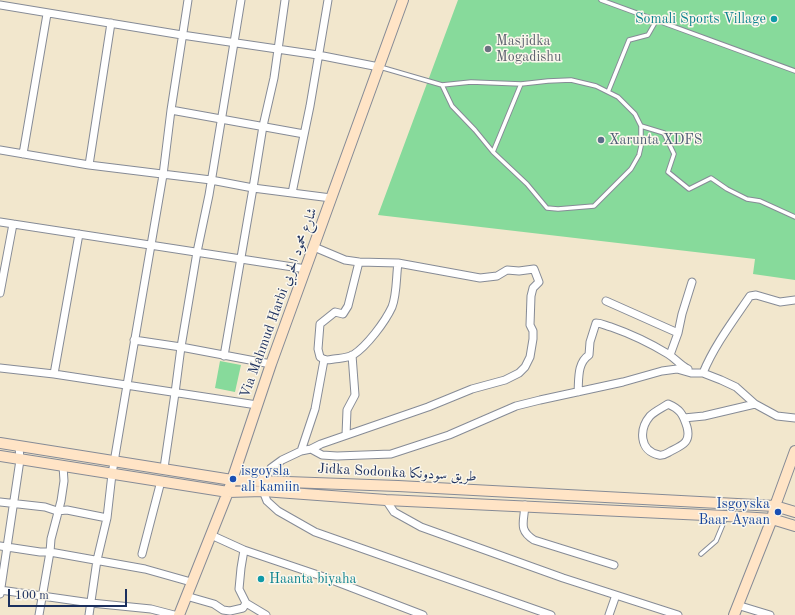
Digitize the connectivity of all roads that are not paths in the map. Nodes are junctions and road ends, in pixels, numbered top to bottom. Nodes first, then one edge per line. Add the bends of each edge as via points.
1 (188, 0) edge
2 (241, 0) edge
3 (285, 0) edge
4 (328, 0) edge
5 (403, 0) edge
6 (601, 0) edge
7 (0, 5) edge
8 (47, 14) junction
9 (656, 21) junction
10 (111, 23) junction
11 (182, 35) junction
12 (234, 42) junction
13 (278, 49) junction
14 (318, 55) junction
15 (379, 67) junction
16 (795, 71) edge
17 (521, 84) junction
18 (442, 85) junction
19 (608, 92) junction
20 (171, 110) junction
21 (221, 120) junction
22 (263, 126) junction
23 (641, 126) junction
24 (304, 134) junction
25 (0, 150) edge
26 (493, 152) junction
27 (23, 154) junction
28 (89, 165) junction
29 (163, 175) junction
30 (211, 180) junction
31 (253, 188) junction
32 (292, 193) junction
33 (331, 198) junction
34 (795, 217) edge
35 (0, 222) edge
36 (13, 224) junction
37 (79, 234) junction
38 (152, 245) junction
39 (314, 248) junction
40 (198, 252) junction
41 (241, 259) junction
42 (359, 262) junction
43 (398, 263) junction
44 (306, 269) junction
45 (692, 282) dead end
46 (0, 292) edge
47 (795, 300) edge
48 (606, 301) dead end
49 (678, 333) junction
50 (134, 340) junction
51 (181, 347) junction
52 (352, 355) junction
53 (670, 355) junction
54 (224, 356) junction
55 (324, 360) junction
56 (271, 364) junction
57 (0, 368) edge
58 (54, 374) junction
59 (700, 374) junction
60 (126, 385) junction
61 (578, 392) junction
62 (175, 393) junction
63 (755, 404) junction
64 (257, 405) junction
65 (684, 418) junction
66 (795, 418) edge
67 (346, 435) junction
68 (0, 443) edge
69 (18, 446) junction
70 (312, 449) junction
71 (301, 451) junction
72 (795, 451) edge
73 (0, 456) edge
74 (20, 460) junction
75 (115, 462) junction
76 (63, 466) junction
77 (164, 468) junction
78 (112, 474) junction
79 (232, 480) junction
80 (161, 481) junction
81 (265, 481) junction
82 (444, 489) junction
83 (263, 491) junction
84 (228, 492) junction
85 (386, 500) junction
86 (0, 502) edge
87 (444, 502) junction
88 (14, 504) junction
89 (525, 505) junction
90 (775, 506) junction
91 (57, 511) junction
92 (795, 512) edge
93 (726, 516) junction
94 (107, 518) junction
95 (772, 519) junction
96 (795, 526) edge
97 (211, 535) junction
98 (4, 547) edge
99 (244, 550) junction
100 (50, 552) junction
101 (142, 554) dead end
102 (701, 554) dead end
103 (97, 560) junction
104 (614, 565) dead end
105 (191, 582) junction
106 (0, 591) edge
107 (42, 595) junction
108 (616, 595) junction
109 (186, 596) junction
110 (91, 602) junction
111 (246, 603) junction
112 (737, 605) junction
113 (256, 613) edge
114 (39, 615) edge
115 (89, 615) edge
116 (174, 615) edge
117 (179, 615) edge
118 (266, 615) edge
119 (420, 615) edge
120 (551, 615) edge
121 (610, 615) edge
122 (678, 615) edge
123 (734, 615) edge
124 (770, 615) edge

1 - 11 street
2 - 12 street
3 - 13 street
4 - 14 street
5 - 15 main road, Via Mahmud Harbi شارع محمود الحربي
6 - 9 lane
7 - 8 street
8 - 10 street
8 - 27 street
9 - 16 lane
9 - 19 lane via 648,35 629,40
10 - 11 street
10 - 28 street
11 - 12 street
11 - 20 street
12 - 13 street
12 - 21 street
13 - 14 street
13 - 22 street
14 - 15 street
14 - 24 street
15 - 18 lane
15 - 33 main road, Via Mahmud Harbi شارع محمود الحربي
17 - 18 lane via 472,82
17 - 19 lane via 571,80 596,86
17 - 26 lane
18 - 26 lane via 452,106
19 - 23 lane via 618,97 635,114
20 - 21 street
20 - 29 street
21 - 22 street
21 - 30 street
22 - 24 street
22 - 31 street
23 - 26 lane via 639,155 631,169 594,206 548,208
23 - 34 lane via 664,133 674,154 668,172 689,189 711,178 747,199 760,201
24 - 32 street
25 - 27 street
27 - 28 street
28 - 29 street
29 - 30 street
29 - 38 street
30 - 31 street
30 - 40 street
31 - 32 street
31 - 41 street
32 - 33 street
33 - 39 main road, Via Mahmud Harbi شارع محمود الحربي
35 - 36 street
36 - 37 street
36 - 46 street
37 - 38 street
37 - 58 street
38 - 40 street
38 - 50 street
39 - 42 street via 345,260
39 - 44 main road, Via Mahmud Harbi شارع محمود الحربي
40 - 41 street
40 - 51 street
41 - 44 street
41 - 54 street
42 - 43 street
42 - 55 street via 348,306 343,314 334,312 320,324 318,349 320,357
43 - 52 street via 391,307 366,344
43 - 67 street via 480,278 497,276 507,270 534,269 539,282 532,288 531,296 530,325 533,339 530,357 521,371 505,380 472,389
44 - 56 main road, Via Mahmud Harbi شارع محمود الحربي
45 - 49 street
47 - 59 street via 780,302 756,295 750,296
48 - 49 street
49 - 53 street
50 - 51 street
50 - 60 street
51 - 54 street
51 - 62 street
52 - 55 street
52 - 67 street via 355,395 347,410
53 - 59 street via 681,366
53 - 61 street via 627,333 596,323 589,355 580,365
54 - 56 street
55 - 71 street via 315,409
56 - 64 main road, Via Mahmud Harbi شارع محمود الحربي
57 - 58 street
58 - 60 street
59 - 61 street via 677,369 662,371
59 - 63 street via 736,387
60 - 62 street
60 - 75 street
61 - 70 street via 516,406 449,435 391,454 322,455
62 - 64 street
62 - 77 street
63 - 65 street
63 - 66 street via 777,416
64 - 79 main road, Via Mahmud Harbi شارع محمود الحربي
65 - 65 street via 677,408 668,404 651,415 642,434 645,445 649,450 664,455 685,444 688,432
67 - 70 street
68 - 69 main road, Jidka Sodonka طريق سودونكا
69 - 74 street
69 - 75 main road, Jidka Sodonka طريق سودونكا
70 - 71 street
71 - 81 street via 271,468
72 - 90 main road
73 - 74 main road, Jidka Sodonka طريق سودونكا
74 - 76 main road, Jidka Sodonka طريق سودونكا
74 - 88 street
75 - 77 main road, Jidka Sodonka طريق سودونكا
75 - 78 street
76 - 78 main road, Jidka Sodonka طريق سودونكا
76 - 91 street via 64,481
77 - 79 main road, Jidka Sodonka طريق سودونكا
78 - 80 main road, Jidka Sodonka طريق سودونكا
78 - 94 street
79 - 81 main road, Jidka Sodonka طريق سودونكا
79 - 84 main road, Via Mahmud Harbi شارع محمود الحربي
80 - 84 main road, Jidka Sodonka طريق سودونكا
80 - 101 street
81 - 82 main road, Jidka Sodonka طريق سودونكا
82 - 87 main road
82 - 90 main road, Jidka Sodonka طريق سودونكا
83 - 84 main road, Jidka Sodonka طريق سودونكا
83 - 85 main road, Jidka Sodonka طريق سودونكا
83 - 120 street via 267,501 278,511 315,532
84 - 97 main road, Via Mahmud Harbi شارع محمود الحربي
85 - 87 main road, Jidka Sodonka طريق سودونكا
85 - 108 street via 394,512 421,527
86 - 88 street
87 - 89 main road, Jidka Sodonka طريق سودونكا
88 - 91 street via 45,507
88 - 98 street
89 - 93 main road, Jidka Sodonka طريق سودونكا
89 - 104 street via 523,530 526,535 534,540
90 - 92 main road, Jidka Sodonka طريق سودونكا
90 - 95 main road
91 - 94 street via 67,510
91 - 100 street
93 - 95 main road, Jidka Sodonka طريق سودونكا
93 - 102 lane via 716,541
94 - 103 street
95 - 96 main road, Jidka Sodonka طريق سودونكا
95 - 112 main road
97 - 99 street
97 - 105 main road, Via Mahmud Harbi شارع محمود الحربي
98 - 100 street
98 - 106 street
99 - 111 street via 240,588
99 - 119 street via 324,577
100 - 103 street
100 - 107 street
103 - 105 street via 145,569
103 - 110 street
105 - 109 main road, Via Mahmud Harbi شارع محمود الحربي
106 - 107 street
107 - 110 street
107 - 114 street
108 - 121 street
108 - 122 street
109 - 111 street via 230,611 243,608
109 - 117 main road, Via Mahmud Harbi شارع محمود الحربي
110 - 115 street
110 - 116 street via 152,609
111 - 113 street via 254,607
112 - 123 main road
112 - 124 street
113 - 118 street

